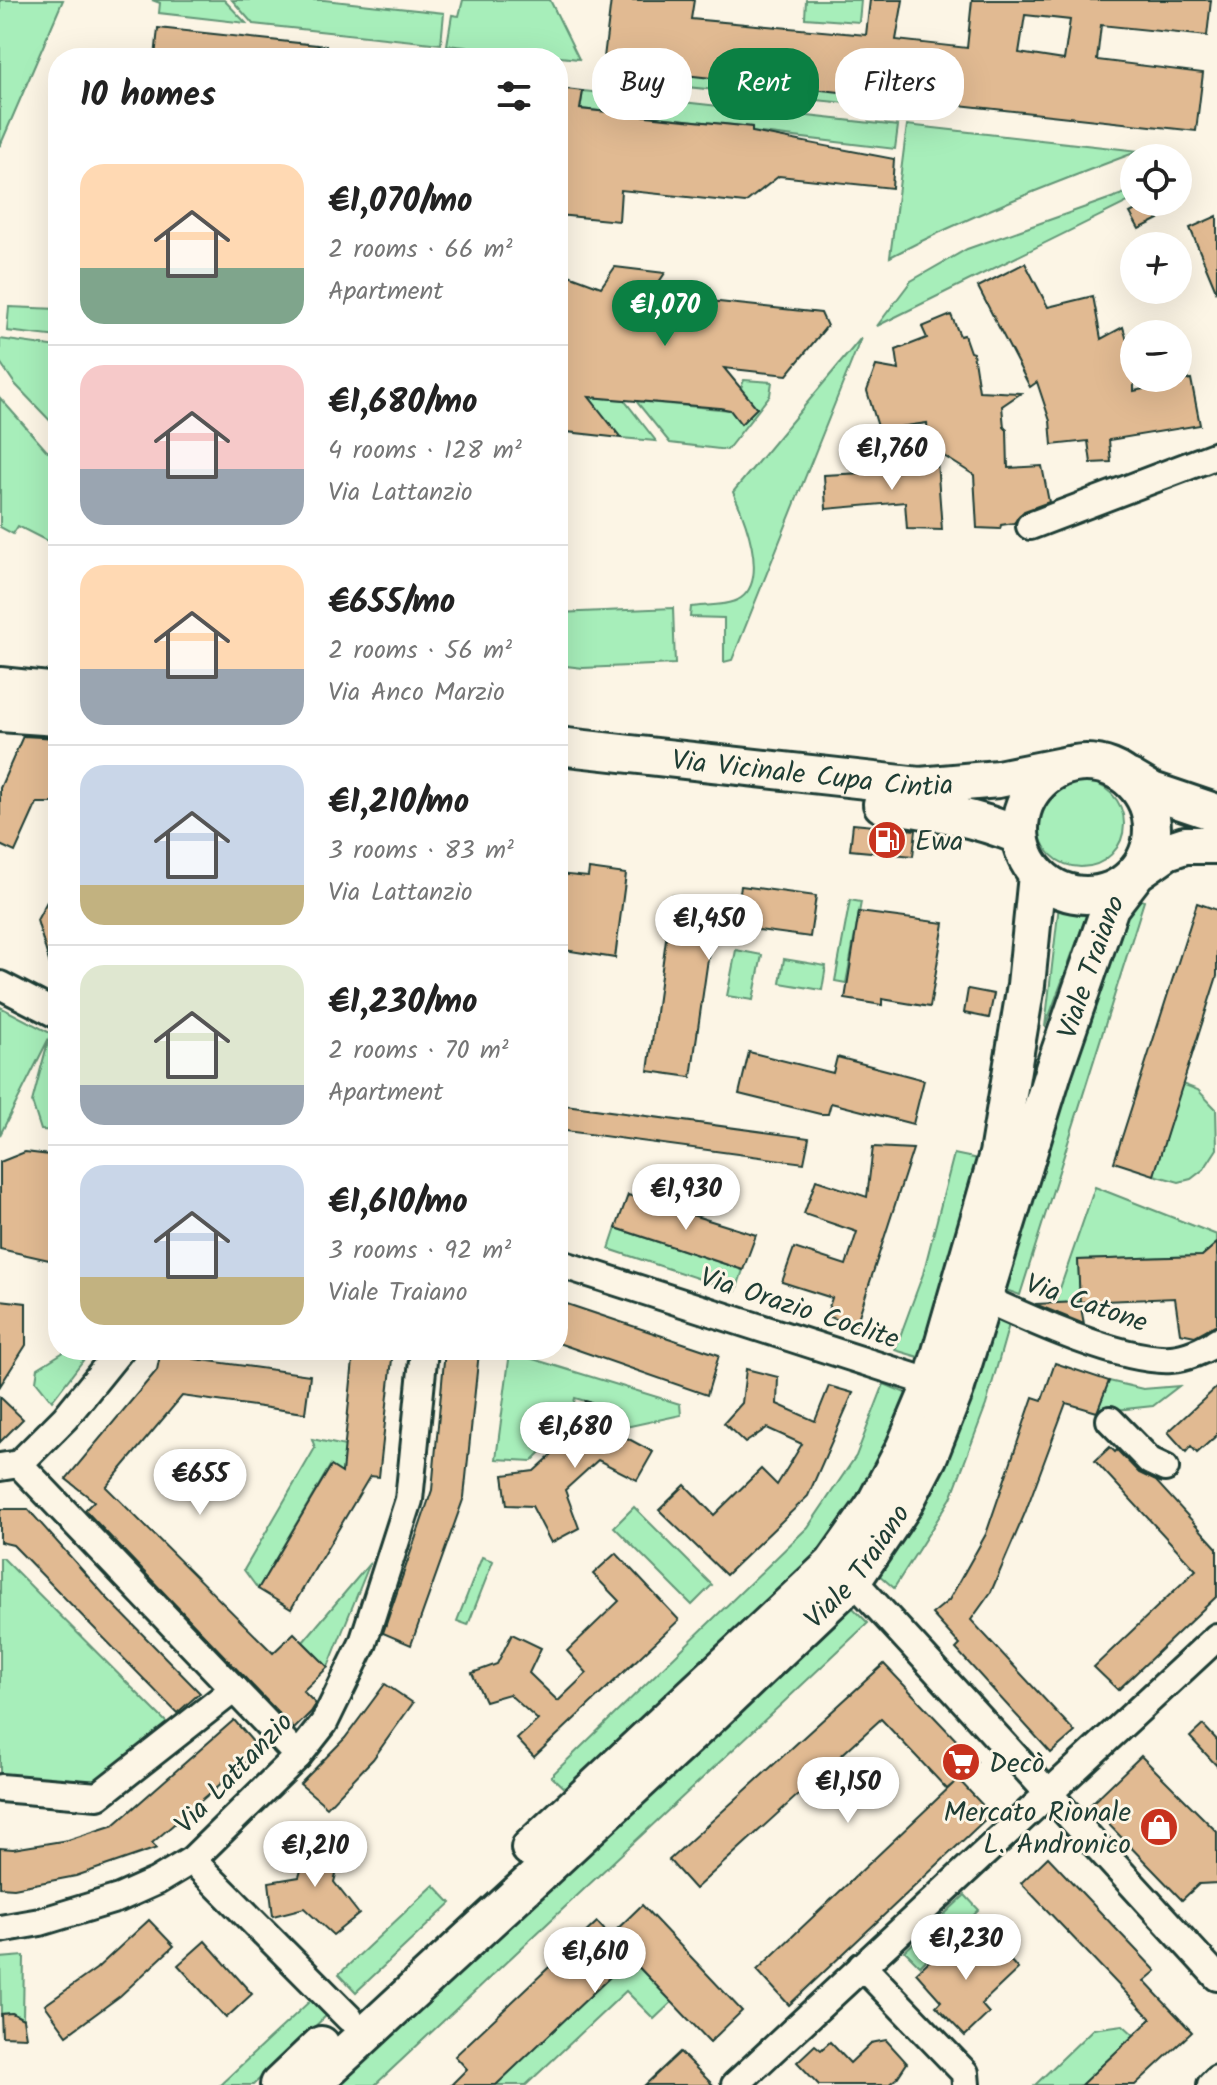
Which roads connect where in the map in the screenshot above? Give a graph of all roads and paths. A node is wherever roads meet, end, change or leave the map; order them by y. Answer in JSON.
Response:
{"nodes":[{"id":1,"x":1217,"y":455,"type":"edge"},
{"id":2,"x":1030,"y":526,"type":"dead end"},
{"id":3,"x":3,"y":692,"type":"edge"},
{"id":4,"x":48,"y":692,"type":"edge"},
{"id":5,"x":48,"y":712,"type":"edge"},
{"id":6,"x":568,"y":747,"type":"edge"},
{"id":7,"x":1068,"y":765,"type":"junction"},
{"id":8,"x":568,"y":771,"type":"edge"},
{"id":9,"x":1130,"y":778,"type":"junction"},
{"id":10,"x":1217,"y":813,"type":"edge"},
{"id":11,"x":1020,"y":836,"type":"junction"},
{"id":12,"x":1217,"y":845,"type":"edge"},
{"id":13,"x":1137,"y":872,"type":"junction"},
{"id":14,"x":1037,"y":875,"type":"junction"},
{"id":15,"x":0,"y":985,"type":"edge"},
{"id":16,"x":48,"y":1010,"type":"edge"},
{"id":17,"x":568,"y":1266,"type":"edge"},
{"id":18,"x":971,"y":1293,"type":"junction"},
{"id":19,"x":1217,"y":1341,"type":"edge"},
{"id":20,"x":112,"y":1360,"type":"edge"},
{"id":21,"x":423,"y":1360,"type":"edge"},
{"id":22,"x":943,"y":1386,"type":"junction"},
{"id":23,"x":1110,"y":1420,"type":"dead end"},
{"id":24,"x":9,"y":1466,"type":"edge"},
{"id":25,"x":1165,"y":1468,"type":"dead end"},
{"id":26,"x":843,"y":1572,"type":"junction"},
{"id":27,"x":1217,"y":1637,"type":"edge"},
{"id":28,"x":234,"y":1689,"type":"junction"},
{"id":29,"x":298,"y":1756,"type":"junction"},
{"id":30,"x":0,"y":1788,"type":"edge"},
{"id":31,"x":1048,"y":1794,"type":"junction"},
{"id":32,"x":192,"y":1860,"type":"junction"},
{"id":33,"x":0,"y":1929,"type":"edge"},
{"id":34,"x":862,"y":1966,"type":"junction"},
{"id":35,"x":1217,"y":1977,"type":"edge"},
{"id":36,"x":357,"y":2026,"type":"junction"},
{"id":37,"x":1217,"y":2079,"type":"edge"},
{"id":38,"x":279,"y":2085,"type":"edge"},
{"id":39,"x":311,"y":2085,"type":"edge"},
{"id":40,"x":735,"y":2085,"type":"edge"},
{"id":41,"x":966,"y":2085,"type":"edge"},
{"id":42,"x":1211,"y":2085,"type":"edge"}],
"edges":[{"from":1,"to":2,"type":"street"},
{"from":3,"to":4,"type":"main road"},
{"from":3,"to":5,"type":"main road"},
{"from":6,"to":7,"type":"main road","name":"Via Vicinale Cupa Cintia"},
{"from":7,"to":9,"type":"main road"},
{"from":7,"to":11,"type":"main road"},
{"from":8,"to":11,"type":"main road","name":"Via Vicinale Cupa Cintia"},
{"from":9,"to":10,"type":"main road"},
{"from":9,"to":13,"type":"main road"},
{"from":11,"to":14,"type":"main road"},
{"from":12,"to":13,"type":"main road"},
{"from":13,"to":14,"type":"main road"},
{"from":13,"to":18,"type":"main road","name":"Viale Traiano"},
{"from":14,"to":18,"type":"main road","name":"Viale Traiano"},
{"from":15,"to":16,"type":"street"},
{"from":17,"to":22,"type":"street","name":"Via Orazio Coclite"},
{"from":18,"to":19,"type":"street","name":"Via Catone"},
{"from":18,"to":22,"type":"main road","name":"Viale Traiano"},
{"from":20,"to":24,"type":"street"},
{"from":21,"to":29,"type":"street","name":"Via Lattanzio"},
{"from":22,"to":26,"type":"main road","name":"Viale Traiano"},
{"from":23,"to":25,"type":"street"},
{"from":24,"to":28,"type":"street"},
{"from":26,"to":31,"type":"street"},
{"from":26,"to":36,"type":"main road","name":"Viale Traiano"},
{"from":27,"to":31,"type":"street"},
{"from":28,"to":29,"type":"street"},
{"from":28,"to":30,"type":"street"},
{"from":29,"to":32,"type":"street","name":"Via Lattanzio"},
{"from":31,"to":34,"type":"street"},
{"from":31,"to":35,"type":"street"},
{"from":32,"to":33,"type":"street","name":"Via Lattanzio"},
{"from":32,"to":36,"type":"street"},
{"from":34,"to":40,"type":"street"},
{"from":34,"to":41,"type":"street"},
{"from":36,"to":38,"type":"main road","name":"Viale Traiano"},
{"from":36,"to":39,"type":"main road","name":"Viale Traiano"},
{"from":37,"to":42,"type":"street"}]}
